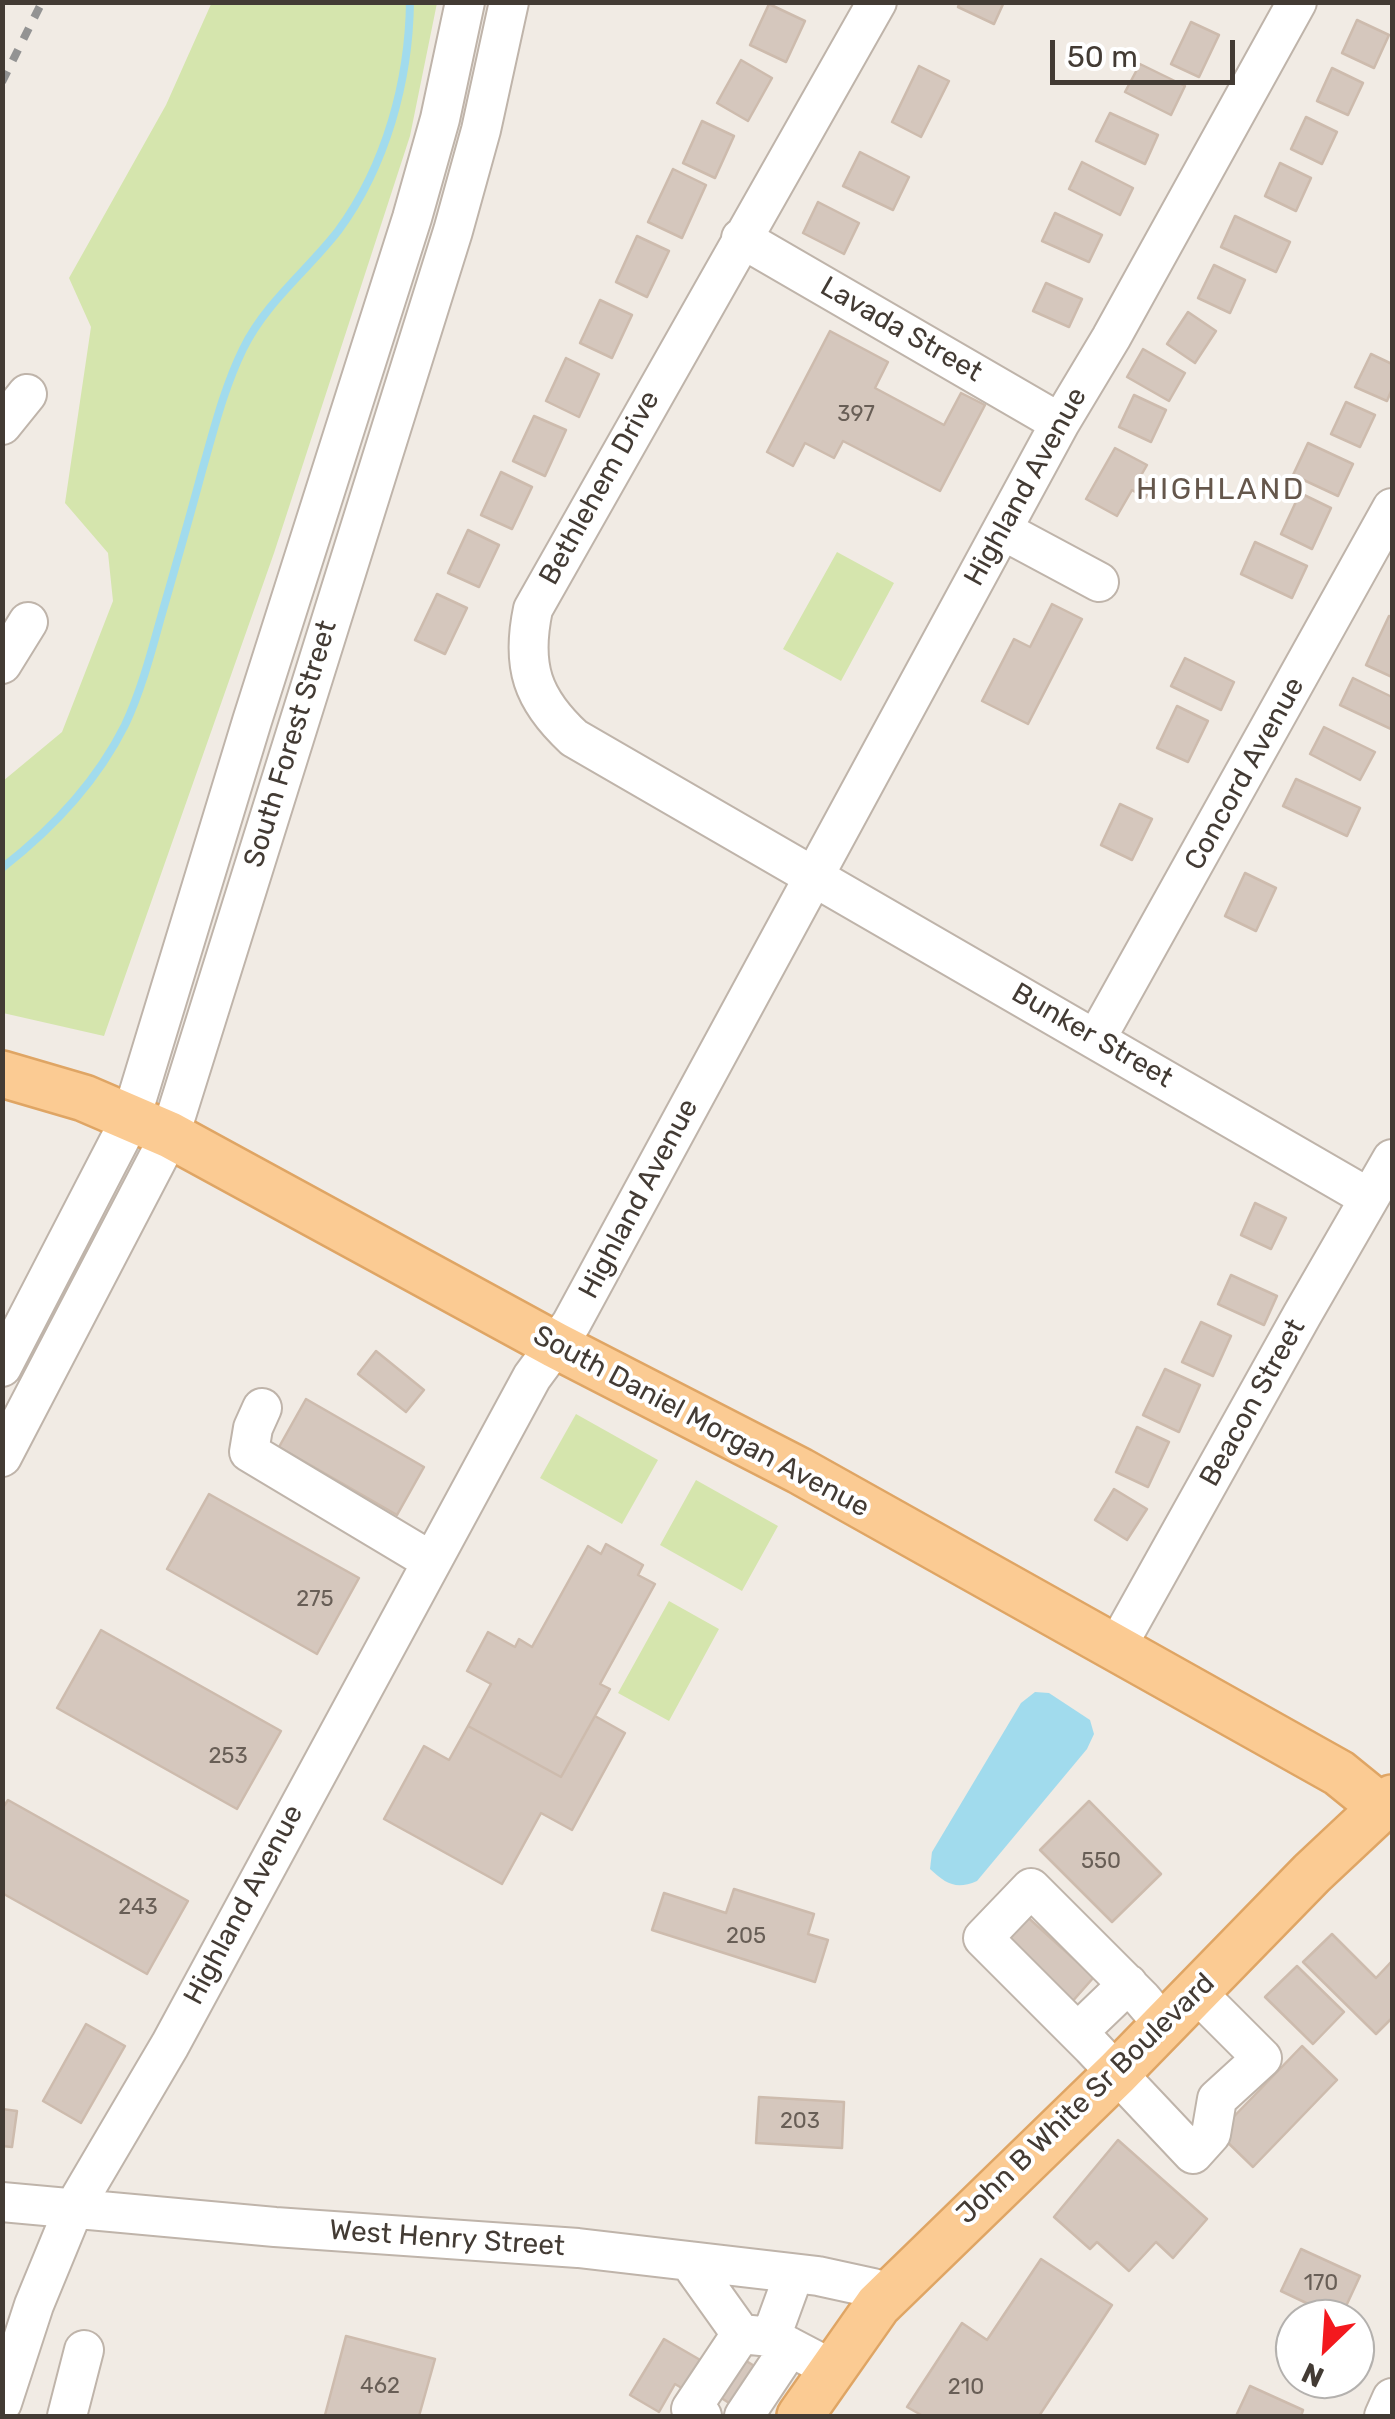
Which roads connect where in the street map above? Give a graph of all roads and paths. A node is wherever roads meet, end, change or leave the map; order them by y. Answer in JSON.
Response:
{"nodes":[{"id":1,"x":465,"y":2,"type":"edge"},
{"id":2,"x":509,"y":2,"type":"edge"},
{"id":3,"x":877,"y":2,"type":"edge"},
{"id":4,"x":1298,"y":2,"type":"edge"},
{"id":5,"x":740,"y":238,"type":"junction"},
{"id":6,"x":27,"y":394,"type":"dead end"},
{"id":7,"x":1060,"y":423,"type":"junction"},
{"id":8,"x":2,"y":426,"type":"edge"},
{"id":9,"x":1392,"y":508,"type":"edge"},
{"id":10,"x":1002,"y":530,"type":"junction"},
{"id":11,"x":1099,"y":582,"type":"dead end"},
{"id":12,"x":28,"y":622,"type":"dead end"},
{"id":13,"x":2,"y":664,"type":"edge"},
{"id":14,"x":815,"y":875,"type":"junction"},
{"id":15,"x":1096,"y":1039,"type":"junction"},
{"id":16,"x":2,"y":1074,"type":"edge"},
{"id":17,"x":150,"y":1127,"type":"junction"},
{"id":18,"x":1392,"y":1159,"type":"edge"},
{"id":19,"x":1370,"y":1198,"type":"junction"},
{"id":20,"x":555,"y":1345,"type":"junction"},
{"id":21,"x":2,"y":1367,"type":"edge"},
{"id":22,"x":262,"y":1408,"type":"dead end"},
{"id":23,"x":2,"y":1457,"type":"edge"},
{"id":24,"x":431,"y":1561,"type":"junction"},
{"id":25,"x":1116,"y":1648,"type":"junction"},
{"id":26,"x":1387,"y":1802,"type":"edge"},
{"id":27,"x":1128,"y":1984,"type":"junction"},
{"id":28,"x":1196,"y":1992,"type":"junction"},
{"id":29,"x":1164,"y":2025,"type":"junction"},
{"id":30,"x":1078,"y":2032,"type":"junction"},
{"id":31,"x":1118,"y":2073,"type":"junction"},
{"id":32,"x":2,"y":2202,"type":"edge"},
{"id":33,"x":74,"y":2208,"type":"junction"},
{"id":34,"x":689,"y":2261,"type":"junction"},
{"id":35,"x":794,"y":2274,"type":"junction"},
{"id":36,"x":889,"y":2294,"type":"junction"},
{"id":37,"x":767,"y":2339,"type":"junction"},
{"id":38,"x":84,"y":2350,"type":"dead end"},
{"id":39,"x":832,"y":2369,"type":"junction"},
{"id":40,"x":1392,"y":2398,"type":"edge"},
{"id":41,"x":2,"y":2404,"type":"edge"},
{"id":42,"x":67,"y":2416,"type":"edge"},
{"id":43,"x":702,"y":2416,"type":"edge"},
{"id":44,"x":744,"y":2416,"type":"edge"},
{"id":45,"x":800,"y":2416,"type":"edge"},
{"id":46,"x":1384,"y":2416,"type":"edge"}],
"edges":[{"from":1,"to":17,"type":"street","name":"South Forest Street"},
{"from":2,"to":17,"type":"street","name":"South Forest Street"},
{"from":3,"to":5,"type":"street","name":"Bethlehem Drive"},
{"from":4,"to":7,"type":"street","name":"Highland Avenue"},
{"from":5,"to":7,"type":"street","name":"Lavada Street"},
{"from":5,"to":14,"type":"street","name":"Bethlehem Drive"},
{"from":6,"to":8,"type":"street"},
{"from":7,"to":10,"type":"street","name":"Highland Avenue"},
{"from":9,"to":15,"type":"street","name":"Concord Avenue"},
{"from":10,"to":11,"type":"street"},
{"from":10,"to":14,"type":"street","name":"Highland Avenue"},
{"from":12,"to":13,"type":"street"},
{"from":14,"to":15,"type":"street","name":"Bunker Street"},
{"from":14,"to":20,"type":"street","name":"Highland Avenue"},
{"from":15,"to":19,"type":"street","name":"Bunker Street"},
{"from":16,"to":17,"type":"main road","name":"South Daniel Morgan Avenue"},
{"from":17,"to":20,"type":"main road","name":"South Daniel Morgan Avenue"},
{"from":17,"to":21,"type":"street","name":"South Forest Street"},
{"from":17,"to":23,"type":"street","name":"South Forest Street"},
{"from":18,"to":19,"type":"street","name":"Beacon Street"},
{"from":19,"to":25,"type":"street","name":"Beacon Street"},
{"from":20,"to":24,"type":"street","name":"Highland Avenue"},
{"from":20,"to":25,"type":"main road","name":"South Daniel Morgan Avenue"},
{"from":22,"to":24,"type":"street"},
{"from":24,"to":33,"type":"street","name":"Highland Avenue"},
{"from":25,"to":26,"type":"main road","name":"South Daniel Morgan Avenue"},
{"from":26,"to":28,"type":"main road","name":"John B White Sr Boulevard"},
{"from":27,"to":29,"type":"street"},
{"from":27,"to":30,"type":"street"},
{"from":27,"to":30,"type":"street"},
{"from":28,"to":29,"type":"main road","name":"John B White Sr Boulevard"},
{"from":28,"to":31,"type":"street"},
{"from":29,"to":31,"type":"main road","name":"John B White Sr Boulevard"},
{"from":30,"to":31,"type":"street"},
{"from":31,"to":36,"type":"main road","name":"John B White Sr Boulevard"},
{"from":32,"to":33,"type":"street","name":"West Henry Street"},
{"from":33,"to":34,"type":"street","name":"West Henry Street"},
{"from":33,"to":41,"type":"street","name":"Highland Avenue"},
{"from":34,"to":35,"type":"street","name":"West Henry Street"},
{"from":34,"to":37,"type":"street"},
{"from":35,"to":36,"type":"street","name":"West Henry Street"},
{"from":35,"to":37,"type":"street"},
{"from":36,"to":39,"type":"main road","name":"John B White Sr Boulevard"},
{"from":37,"to":39,"type":"street"},
{"from":37,"to":43,"type":"street"},
{"from":37,"to":44,"type":"street"},
{"from":38,"to":42,"type":"street"},
{"from":39,"to":45,"type":"main road","name":"John B White Sr Boulevard"},
{"from":40,"to":46,"type":"street"}]}
